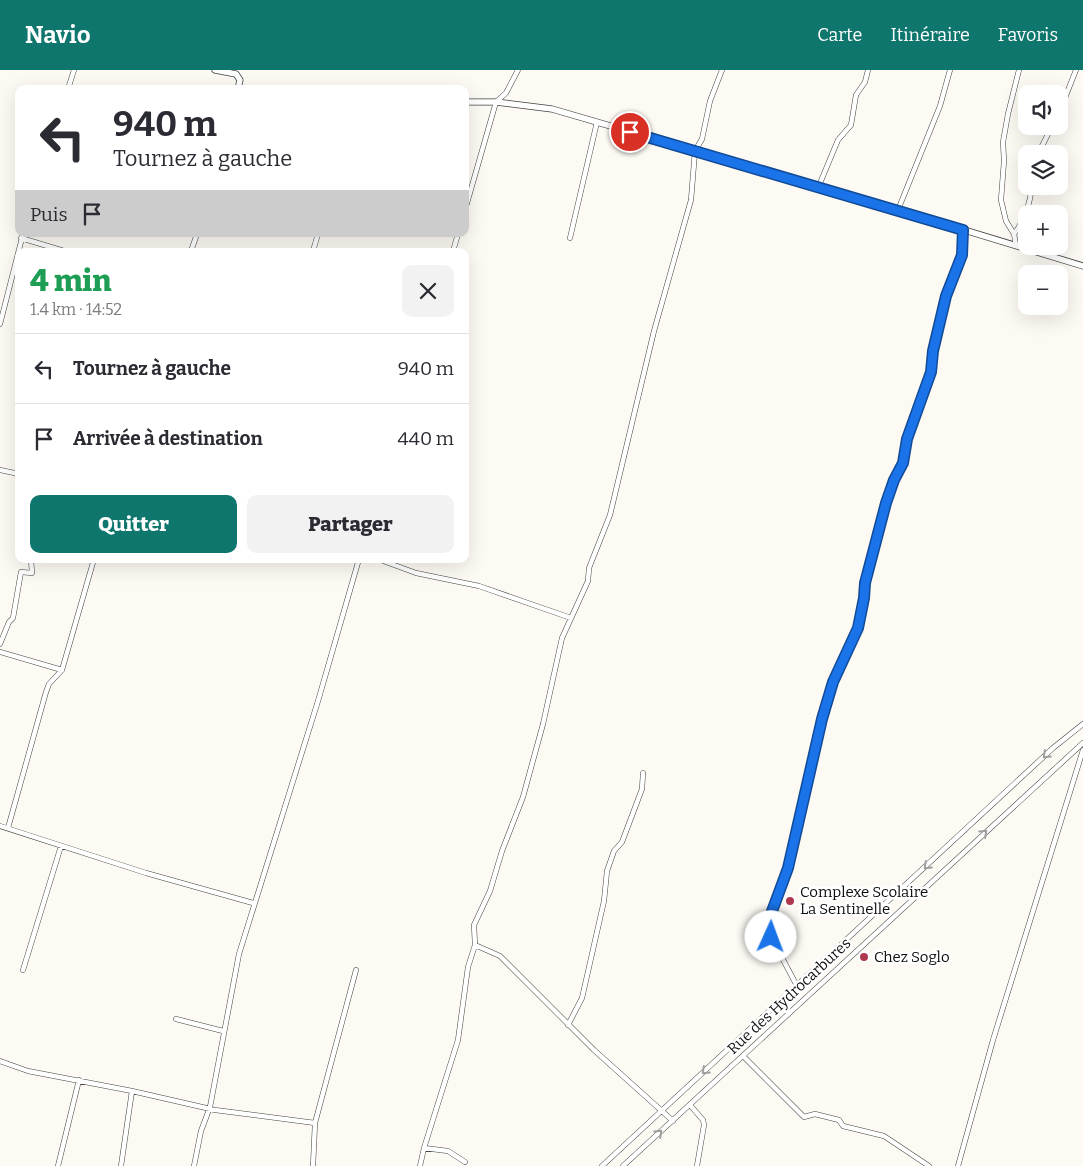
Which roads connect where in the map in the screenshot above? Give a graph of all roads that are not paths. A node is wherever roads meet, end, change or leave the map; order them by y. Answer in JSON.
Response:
{"nodes":[{"id":1,"x":74,"y":70,"type":"edge"},
{"id":2,"x":215,"y":70,"type":"edge"},
{"id":3,"x":518,"y":70,"type":"edge"},
{"id":4,"x":722,"y":70,"type":"edge"},
{"id":5,"x":868,"y":70,"type":"edge"},
{"id":6,"x":950,"y":70,"type":"edge"},
{"id":7,"x":1020,"y":70,"type":"edge"},
{"id":8,"x":1076,"y":70,"type":"edge"},
{"id":9,"x":69,"y":85,"type":"edge"},
{"id":10,"x":239,"y":85,"type":"edge"},
{"id":11,"x":1068,"y":90,"type":"edge"},
{"id":12,"x":469,"y":102,"type":"edge"},
{"id":13,"x":496,"y":102,"type":"junction"},
{"id":14,"x":597,"y":122,"type":"junction"},
{"id":15,"x":695,"y":151,"type":"junction"},
{"id":16,"x":818,"y":188,"type":"junction"},
{"id":17,"x":1031,"y":195,"type":"edge"},
{"id":18,"x":469,"y":196,"type":"edge"},
{"id":19,"x":898,"y":210,"type":"junction"},
{"id":20,"x":963,"y":230,"type":"junction"},
{"id":21,"x":1014,"y":234,"type":"junction"},
{"id":22,"x":25,"y":237,"type":"edge"},
{"id":23,"x":570,"y":238,"type":"dead end"},
{"id":24,"x":1016,"y":245,"type":"junction"},
{"id":25,"x":56,"y":248,"type":"edge"},
{"id":26,"x":15,"y":264,"type":"edge"},
{"id":27,"x":1083,"y":266,"type":"edge"},
{"id":28,"x":0,"y":324,"type":"edge"},
{"id":29,"x":0,"y":470,"type":"edge"},
{"id":30,"x":15,"y":473,"type":"edge"},
{"id":31,"x":32,"y":563,"type":"edge"},
{"id":32,"x":93,"y":563,"type":"edge"},
{"id":33,"x":358,"y":563,"type":"edge"},
{"id":34,"x":389,"y":563,"type":"edge"},
{"id":35,"x":572,"y":618,"type":"junction"},
{"id":36,"x":0,"y":644,"type":"edge"},
{"id":37,"x":0,"y":652,"type":"edge"},
{"id":38,"x":62,"y":670,"type":"junction"},
{"id":39,"x":1083,"y":724,"type":"edge"},
{"id":40,"x":1083,"y":743,"type":"edge"},
{"id":41,"x":1083,"y":750,"type":"edge"},
{"id":42,"x":643,"y":773,"type":"dead end"},
{"id":43,"x":0,"y":826,"type":"edge"},
{"id":44,"x":8,"y":828,"type":"junction"},
{"id":45,"x":61,"y":846,"type":"junction"},
{"id":46,"x":253,"y":903,"type":"junction"},
{"id":47,"x":474,"y":945,"type":"junction"},
{"id":48,"x":22,"y":970,"type":"dead end"},
{"id":49,"x":356,"y":970,"type":"dead end"},
{"id":50,"x":797,"y":986,"type":"junction"},
{"id":51,"x":176,"y":1019,"type":"dead end"},
{"id":52,"x":568,"y":1024,"type":"junction"},
{"id":53,"x":223,"y":1031,"type":"junction"},
{"id":54,"x":743,"y":1056,"type":"junction"},
{"id":55,"x":0,"y":1061,"type":"edge"},
{"id":56,"x":79,"y":1080,"type":"junction"},
{"id":57,"x":132,"y":1091,"type":"junction"},
{"id":58,"x":690,"y":1105,"type":"junction"},
{"id":59,"x":210,"y":1107,"type":"junction"},
{"id":60,"x":663,"y":1110,"type":"junction"},
{"id":61,"x":673,"y":1120,"type":"junction"},
{"id":62,"x":315,"y":1123,"type":"junction"},
{"id":63,"x":424,"y":1148,"type":"junction"},
{"id":64,"x":465,"y":1162,"type":"dead end"},
{"id":65,"x":58,"y":1166,"type":"edge"},
{"id":66,"x":121,"y":1166,"type":"edge"},
{"id":67,"x":194,"y":1166,"type":"edge"},
{"id":68,"x":312,"y":1166,"type":"edge"},
{"id":69,"x":420,"y":1166,"type":"edge"},
{"id":70,"x":602,"y":1166,"type":"edge"},
{"id":71,"x":623,"y":1166,"type":"edge"},
{"id":72,"x":697,"y":1166,"type":"edge"},
{"id":73,"x":929,"y":1166,"type":"edge"},
{"id":74,"x":958,"y":1166,"type":"edge"}],
"edges":[{"from":1,"to":9,"type":"street"},
{"from":2,"to":10,"type":"street"},
{"from":3,"to":13,"type":"street"},
{"from":4,"to":15,"type":"street"},
{"from":5,"to":16,"type":"street"},
{"from":6,"to":19,"type":"street"},
{"from":7,"to":21,"type":"street"},
{"from":8,"to":11,"type":"street"},
{"from":12,"to":13,"type":"street"},
{"from":13,"to":14,"type":"street"},
{"from":13,"to":18,"type":"street"},
{"from":14,"to":15,"type":"street"},
{"from":14,"to":23,"type":"street"},
{"from":15,"to":16,"type":"street"},
{"from":15,"to":35,"type":"street"},
{"from":16,"to":19,"type":"street"},
{"from":17,"to":21,"type":"street"},
{"from":19,"to":20,"type":"street"},
{"from":20,"to":24,"type":"street"},
{"from":20,"to":50,"type":"street"},
{"from":21,"to":24,"type":"street"},
{"from":22,"to":25,"type":"street"},
{"from":24,"to":27,"type":"street"},
{"from":26,"to":28,"type":"street"},
{"from":29,"to":30,"type":"street"},
{"from":31,"to":36,"type":"street"},
{"from":32,"to":38,"type":"street"},
{"from":33,"to":46,"type":"street"},
{"from":34,"to":35,"type":"street"},
{"from":35,"to":47,"type":"street"},
{"from":37,"to":38,"type":"street"},
{"from":38,"to":44,"type":"street"},
{"from":39,"to":50,"type":"street","one_way":true},
{"from":54,"to":40,"type":"street","name":"Rue des Hydrocarbures","one_way":true},
{"from":41,"to":74,"type":"street"},
{"from":42,"to":52,"type":"street"},
{"from":43,"to":44,"type":"street"},
{"from":44,"to":45,"type":"street"},
{"from":45,"to":46,"type":"street"},
{"from":45,"to":48,"type":"street"},
{"from":46,"to":53,"type":"street"},
{"from":47,"to":52,"type":"street"},
{"from":47,"to":63,"type":"street"},
{"from":49,"to":62,"type":"street"},
{"from":50,"to":60,"type":"street","one_way":true},
{"from":51,"to":53,"type":"street"},
{"from":52,"to":60,"type":"street"},
{"from":53,"to":59,"type":"street"},
{"from":54,"to":58,"type":"street","name":"Rue des Hydrocarbures"},
{"from":54,"to":73,"type":"street"},
{"from":55,"to":56,"type":"street"},
{"from":56,"to":57,"type":"street"},
{"from":56,"to":65,"type":"street"},
{"from":57,"to":59,"type":"street"},
{"from":57,"to":66,"type":"street"},
{"from":58,"to":61,"type":"street","name":"Rue des Hydrocarbures"},
{"from":58,"to":72,"type":"street"},
{"from":59,"to":62,"type":"street"},
{"from":59,"to":67,"type":"street"},
{"from":60,"to":61,"type":"street"},
{"from":60,"to":70,"type":"street"},
{"from":71,"to":61,"type":"street","name":"Rue des Hydrocarbures","one_way":true},
{"from":62,"to":68,"type":"street"},
{"from":63,"to":64,"type":"street"},
{"from":63,"to":69,"type":"street"}]}
